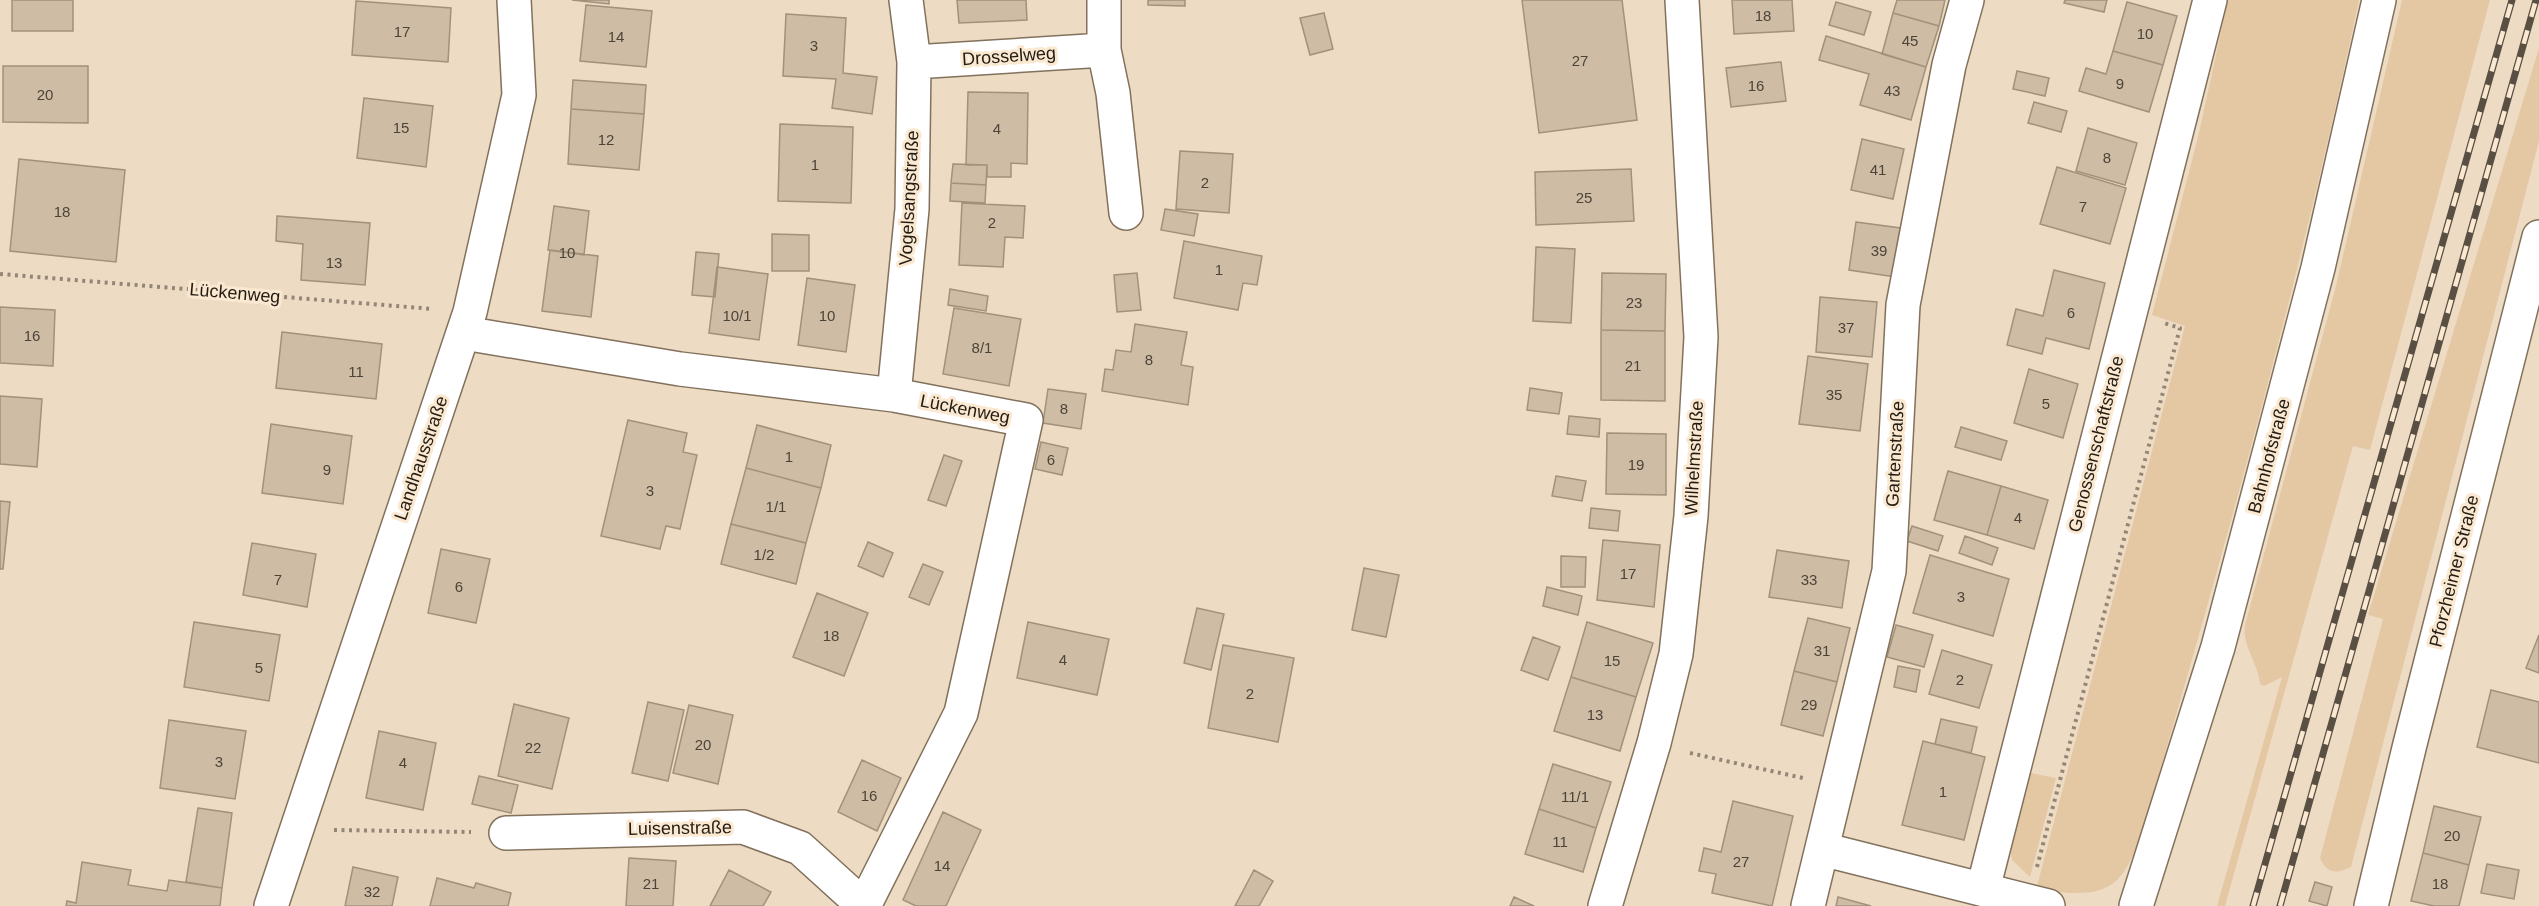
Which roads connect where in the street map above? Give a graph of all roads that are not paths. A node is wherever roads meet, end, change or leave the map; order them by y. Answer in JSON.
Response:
{"nodes":[{"id":1,"x":514,"y":0,"type":"edge"},
{"id":2,"x":906,"y":0,"type":"edge"},
{"id":3,"x":1104,"y":0,"type":"edge"},
{"id":4,"x":1682,"y":0,"type":"edge"},
{"id":5,"x":1967,"y":0,"type":"edge"},
{"id":6,"x":2210,"y":0,"type":"edge"},
{"id":7,"x":2379,"y":0,"type":"edge"},
{"id":8,"x":1104,"y":50,"type":"junction"},
{"id":9,"x":914,"y":62,"type":"junction"},
{"id":10,"x":1126,"y":213,"type":"dead end"},
{"id":11,"x":2537,"y":256,"type":"edge"},
{"id":12,"x":467,"y":323,"type":"junction"},
{"id":13,"x":894,"y":395,"type":"junction"},
{"id":14,"x":506,"y":833,"type":"road end"},
{"id":15,"x":1822,"y":849,"type":"junction"},
{"id":16,"x":1983,"y":889,"type":"junction"},
{"id":17,"x":2028,"y":902,"type":"edge"},
{"id":18,"x":271,"y":906,"type":"edge"},
{"id":19,"x":864,"y":906,"type":"edge"},
{"id":20,"x":1605,"y":906,"type":"edge"},
{"id":21,"x":1808,"y":906,"type":"edge"},
{"id":22,"x":2136,"y":906,"type":"edge"},
{"id":23,"x":2371,"y":906,"type":"edge"}],
"edges":[{"from":1,"to":12,"type":"street","name":"Landhausstraße"},
{"from":2,"to":9,"type":"street","name":"Vogelsangstraße"},
{"from":3,"to":8,"type":"street"},
{"from":4,"to":20,"type":"street","name":"Wilhelmstraße"},
{"from":5,"to":15,"type":"street","name":"Gartenstraße"},
{"from":6,"to":16,"type":"street","name":"Genossenschaftstraße"},
{"from":7,"to":22,"type":"street","name":"Bahnhofstraße"},
{"from":8,"to":9,"type":"street","name":"Drosselweg"},
{"from":8,"to":10,"type":"street"},
{"from":9,"to":13,"type":"street","name":"Vogelsangstraße"},
{"from":11,"to":23,"type":"street","name":"Pforzheimer Straße"},
{"from":12,"to":13,"type":"street","name":"Lückenweg"},
{"from":12,"to":18,"type":"street","name":"Landhausstraße"},
{"from":13,"to":19,"type":"street","name":"Lückenweg"},
{"from":14,"to":19,"type":"street","name":"Luisenstraße"},
{"from":15,"to":16,"type":"street"},
{"from":15,"to":21,"type":"street","name":"Gartenstraße"},
{"from":16,"to":17,"type":"street"}]}
